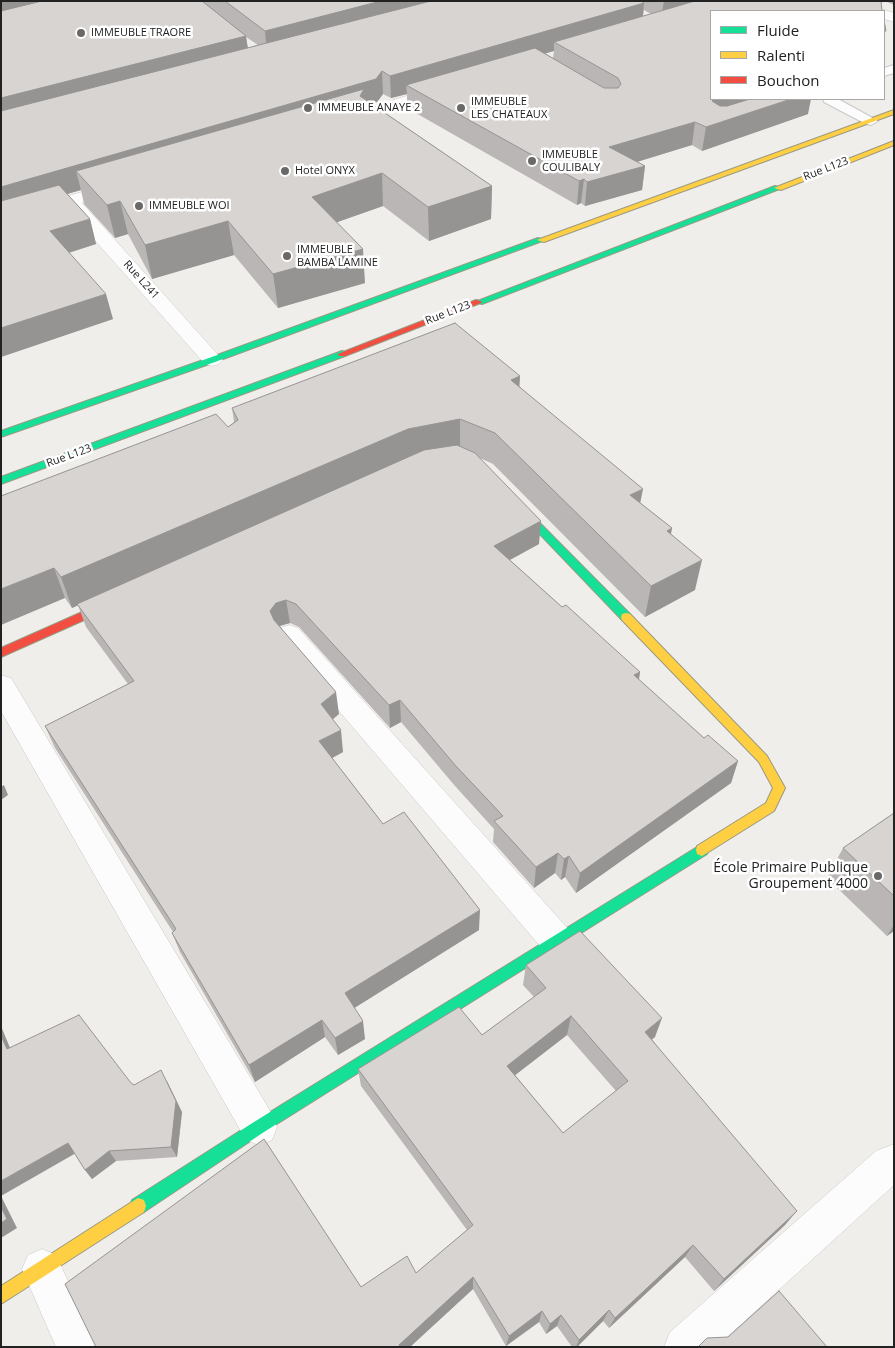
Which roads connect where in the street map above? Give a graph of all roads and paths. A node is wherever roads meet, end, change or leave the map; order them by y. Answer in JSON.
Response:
{"nodes":[{"id":1,"x":460,"y":85,"type":"edge"},
{"id":2,"x":831,"y":100,"type":"edge"},
{"id":3,"x":894,"y":112,"type":"edge"},
{"id":4,"x":871,"y":121,"type":"junction"},
{"id":5,"x":327,"y":125,"type":"edge"},
{"id":6,"x":894,"y":143,"type":"edge"},
{"id":7,"x":136,"y":181,"type":"edge"},
{"id":8,"x":70,"y":201,"type":"junction"},
{"id":9,"x":1,"y":220,"type":"edge"},
{"id":10,"x":212,"y":360,"type":"junction"},
{"id":11,"x":1,"y":434,"type":"edge"},
{"id":12,"x":1,"y":481,"type":"edge"},
{"id":13,"x":504,"y":492,"type":"edge"},
{"id":14,"x":128,"y":596,"type":"edge"},
{"id":15,"x":288,"y":635,"type":"edge"},
{"id":16,"x":1,"y":653,"type":"edge"},
{"id":17,"x":1,"y":686,"type":"edge"},
{"id":18,"x":558,"y":942,"type":"junction"},
{"id":19,"x":259,"y":1127,"type":"junction"},
{"id":20,"x":894,"y":1163,"type":"edge"},
{"id":21,"x":42,"y":1269,"type":"junction"},
{"id":22,"x":1,"y":1296,"type":"edge"},
{"id":23,"x":77,"y":1347,"type":"edge"},
{"id":24,"x":685,"y":1347,"type":"edge"}],
"edges":[{"from":1,"to":5,"type":"street"},
{"from":2,"to":4,"type":"lane"},
{"from":3,"to":4,"type":"main road"},
{"from":4,"to":10,"type":"main road"},
{"from":6,"to":12,"type":"main road","name":"Rue L123"},
{"from":7,"to":8,"type":"street"},
{"from":8,"to":9,"type":"street"},
{"from":8,"to":10,"type":"street","name":"Rue L241"},
{"from":10,"to":11,"type":"main road"},
{"from":13,"to":18,"type":"main road"},
{"from":14,"to":16,"type":"main road"},
{"from":15,"to":18,"type":"street"},
{"from":17,"to":19,"type":"street"},
{"from":18,"to":19,"type":"main road"},
{"from":19,"to":21,"type":"main road"},
{"from":20,"to":24,"type":"street"},
{"from":21,"to":22,"type":"main road"},
{"from":21,"to":23,"type":"street"}]}
